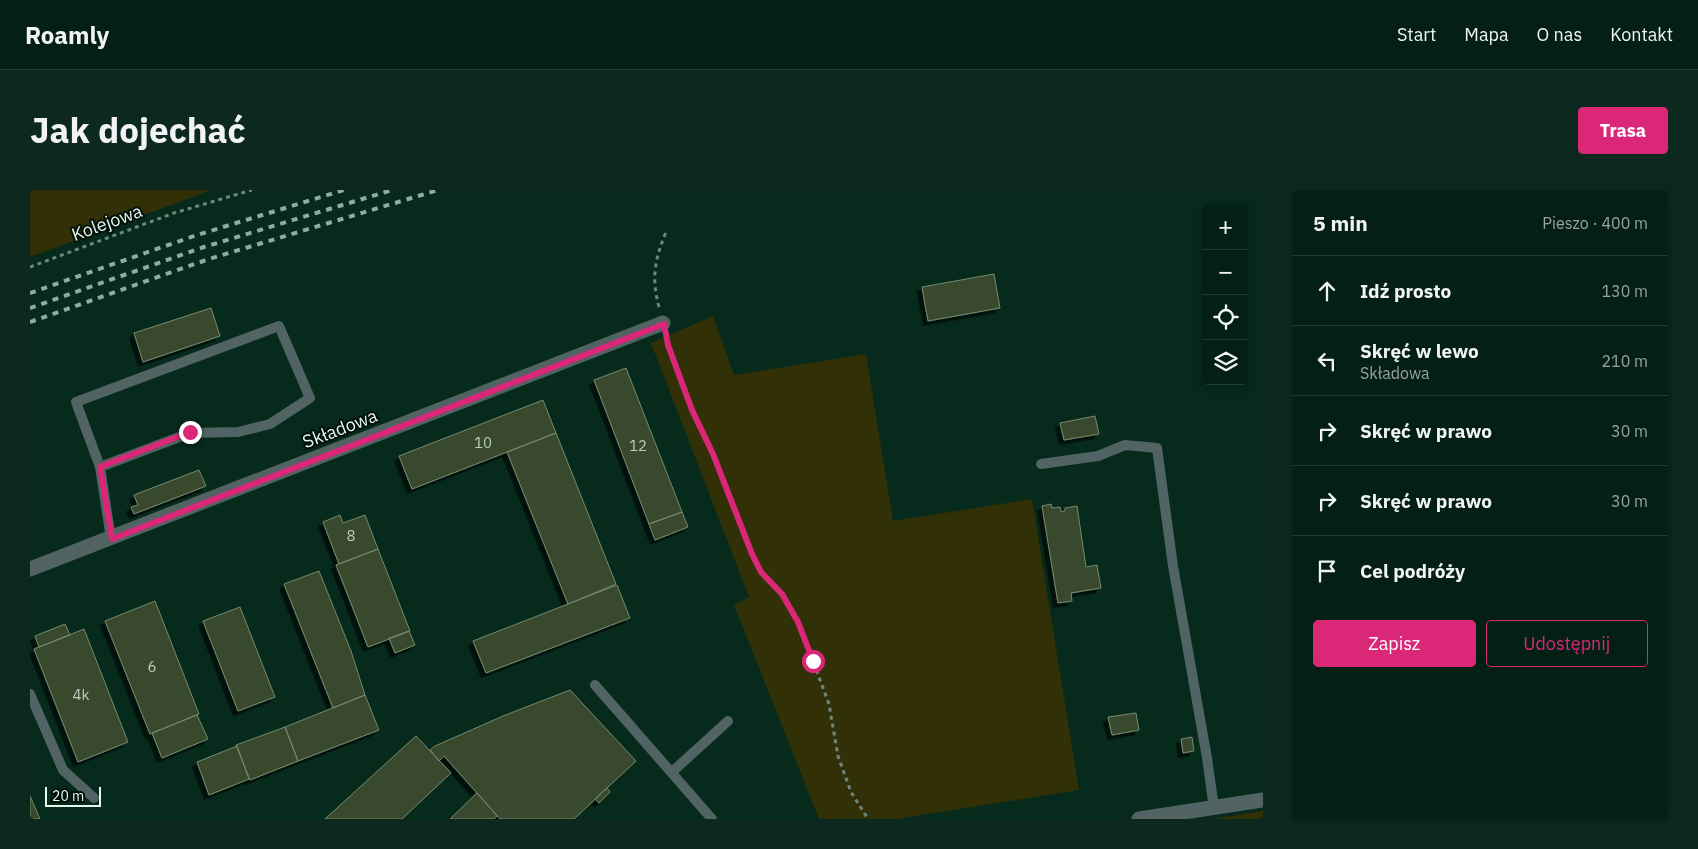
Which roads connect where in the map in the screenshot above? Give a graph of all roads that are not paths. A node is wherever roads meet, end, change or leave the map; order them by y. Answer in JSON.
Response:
{"nodes":[{"id":1,"x":664,"y":324,"type":"road end"},
{"id":2,"x":1041,"y":464,"type":"dead end"},
{"id":3,"x":100,"y":467,"type":"junction"},
{"id":4,"x":112,"y":539,"type":"junction"},
{"id":5,"x":30,"y":569,"type":"edge"},
{"id":6,"x":596,"y":685,"type":"dead end"},
{"id":7,"x":30,"y":694,"type":"edge"},
{"id":8,"x":728,"y":721,"type":"dead end"},
{"id":9,"x":672,"y":772,"type":"junction"},
{"id":10,"x":94,"y":798,"type":"dead end"},
{"id":11,"x":1263,"y":800,"type":"edge"},
{"id":12,"x":1214,"y":808,"type":"junction"},
{"id":13,"x":712,"y":819,"type":"edge"},
{"id":14,"x":1139,"y":819,"type":"edge"}],
"edges":[{"from":1,"to":4,"type":"street","name":"Składowa"},
{"from":2,"to":12,"type":"lane"},
{"from":3,"to":3,"type":"lane"},
{"from":3,"to":4,"type":"lane"},
{"from":4,"to":5,"type":"street","name":"Składowa"},
{"from":6,"to":9,"type":"lane"},
{"from":7,"to":10,"type":"lane"},
{"from":8,"to":9,"type":"lane"},
{"from":9,"to":13,"type":"lane"},
{"from":11,"to":12,"type":"street"},
{"from":12,"to":14,"type":"street"}]}
